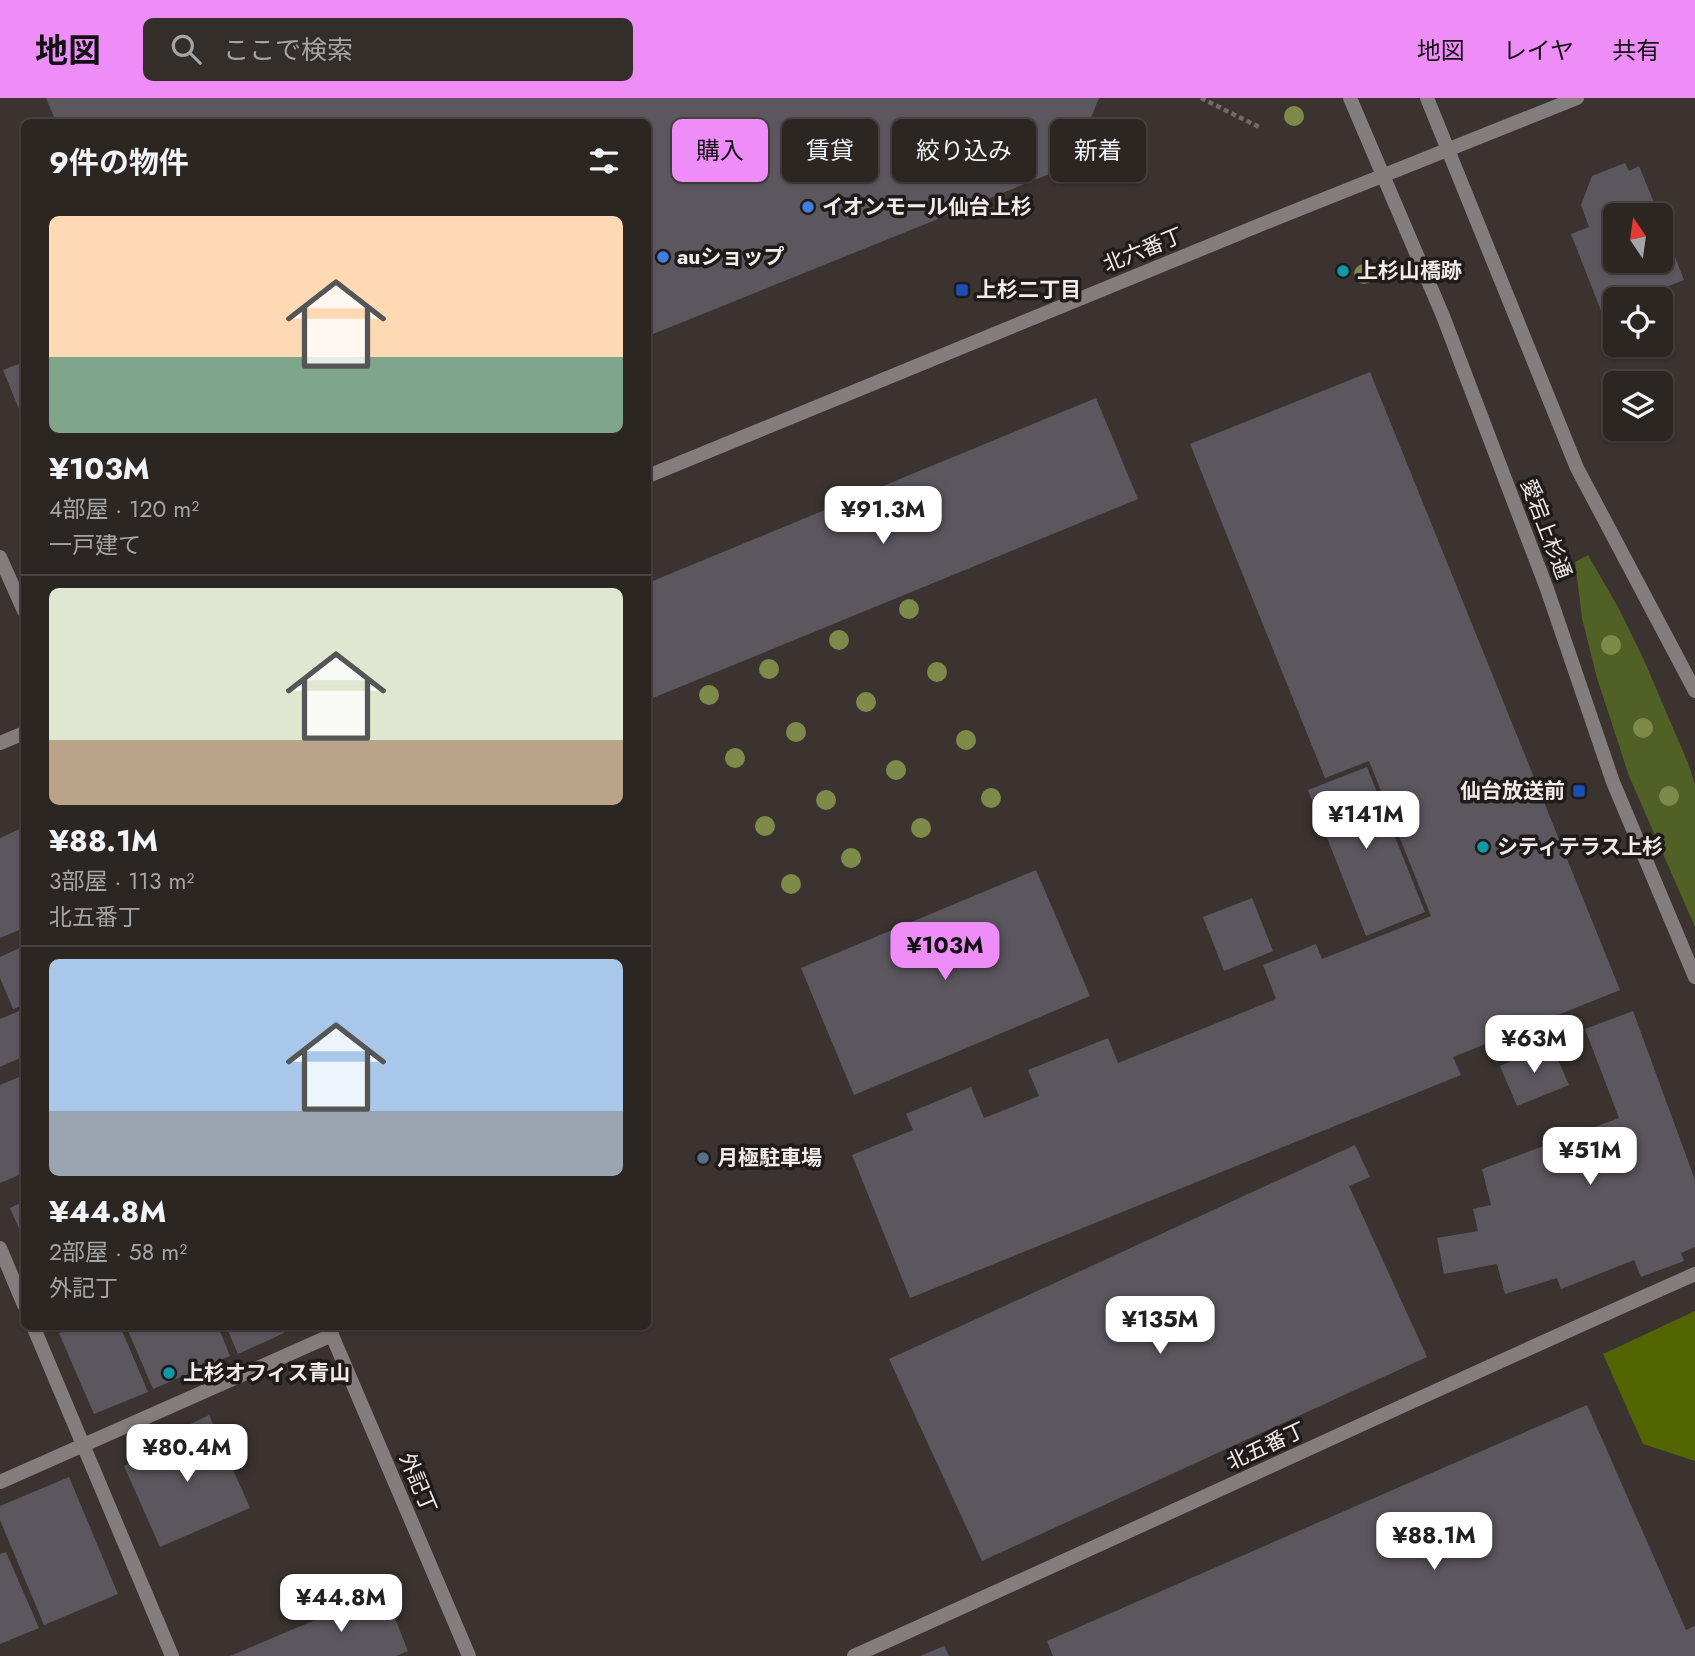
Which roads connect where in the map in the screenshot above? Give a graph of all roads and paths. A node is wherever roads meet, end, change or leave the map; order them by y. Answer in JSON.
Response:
{"nodes":[{"id":1,"x":1201,"y":98,"type":"edge"},
{"id":2,"x":1350,"y":98,"type":"edge"},
{"id":3,"x":1427,"y":98,"type":"edge"},
{"id":4,"x":1577,"y":98,"type":"edge"},
{"id":5,"x":1261,"y":128,"type":"dead end"},
{"id":6,"x":1448,"y":150,"type":"junction"},
{"id":7,"x":1383,"y":176,"type":"junction"},
{"id":8,"x":651,"y":475,"type":"edge"},
{"id":9,"x":0,"y":557,"type":"edge"},
{"id":10,"x":21,"y":604,"type":"edge"},
{"id":11,"x":1695,"y":691,"type":"edge"},
{"id":12,"x":21,"y":734,"type":"edge"},
{"id":13,"x":0,"y":743,"type":"edge"},
{"id":14,"x":1695,"y":977,"type":"edge"},
{"id":15,"x":0,"y":1248,"type":"edge"},
{"id":16,"x":1695,"y":1275,"type":"edge"},
{"id":17,"x":21,"y":1299,"type":"edge"},
{"id":18,"x":35,"y":1330,"type":"edge"},
{"id":19,"x":330,"y":1331,"type":"edge"},
{"id":20,"x":84,"y":1444,"type":"junction"},
{"id":21,"x":0,"y":1482,"type":"edge"},
{"id":22,"x":172,"y":1656,"type":"edge"},
{"id":23,"x":469,"y":1656,"type":"edge"},
{"id":24,"x":855,"y":1656,"type":"edge"}],
"edges":[{"from":1,"to":5,"type":"path"},
{"from":2,"to":7,"type":"street","name":"愛宕上杉通"},
{"from":3,"to":6,"type":"street"},
{"from":4,"to":6,"type":"street","name":"北六番丁"},
{"from":6,"to":7,"type":"street","name":"北六番丁"},
{"from":6,"to":11,"type":"street"},
{"from":7,"to":8,"type":"street","name":"北六番丁"},
{"from":7,"to":14,"type":"street","name":"愛宕上杉通"},
{"from":9,"to":10,"type":"street"},
{"from":12,"to":13,"type":"street"},
{"from":15,"to":17,"type":"street"},
{"from":16,"to":24,"type":"street","name":"北五番丁"},
{"from":18,"to":20,"type":"street"},
{"from":19,"to":20,"type":"street"},
{"from":19,"to":23,"type":"street","name":"外記丁"},
{"from":20,"to":21,"type":"street"},
{"from":20,"to":22,"type":"street"}]}
